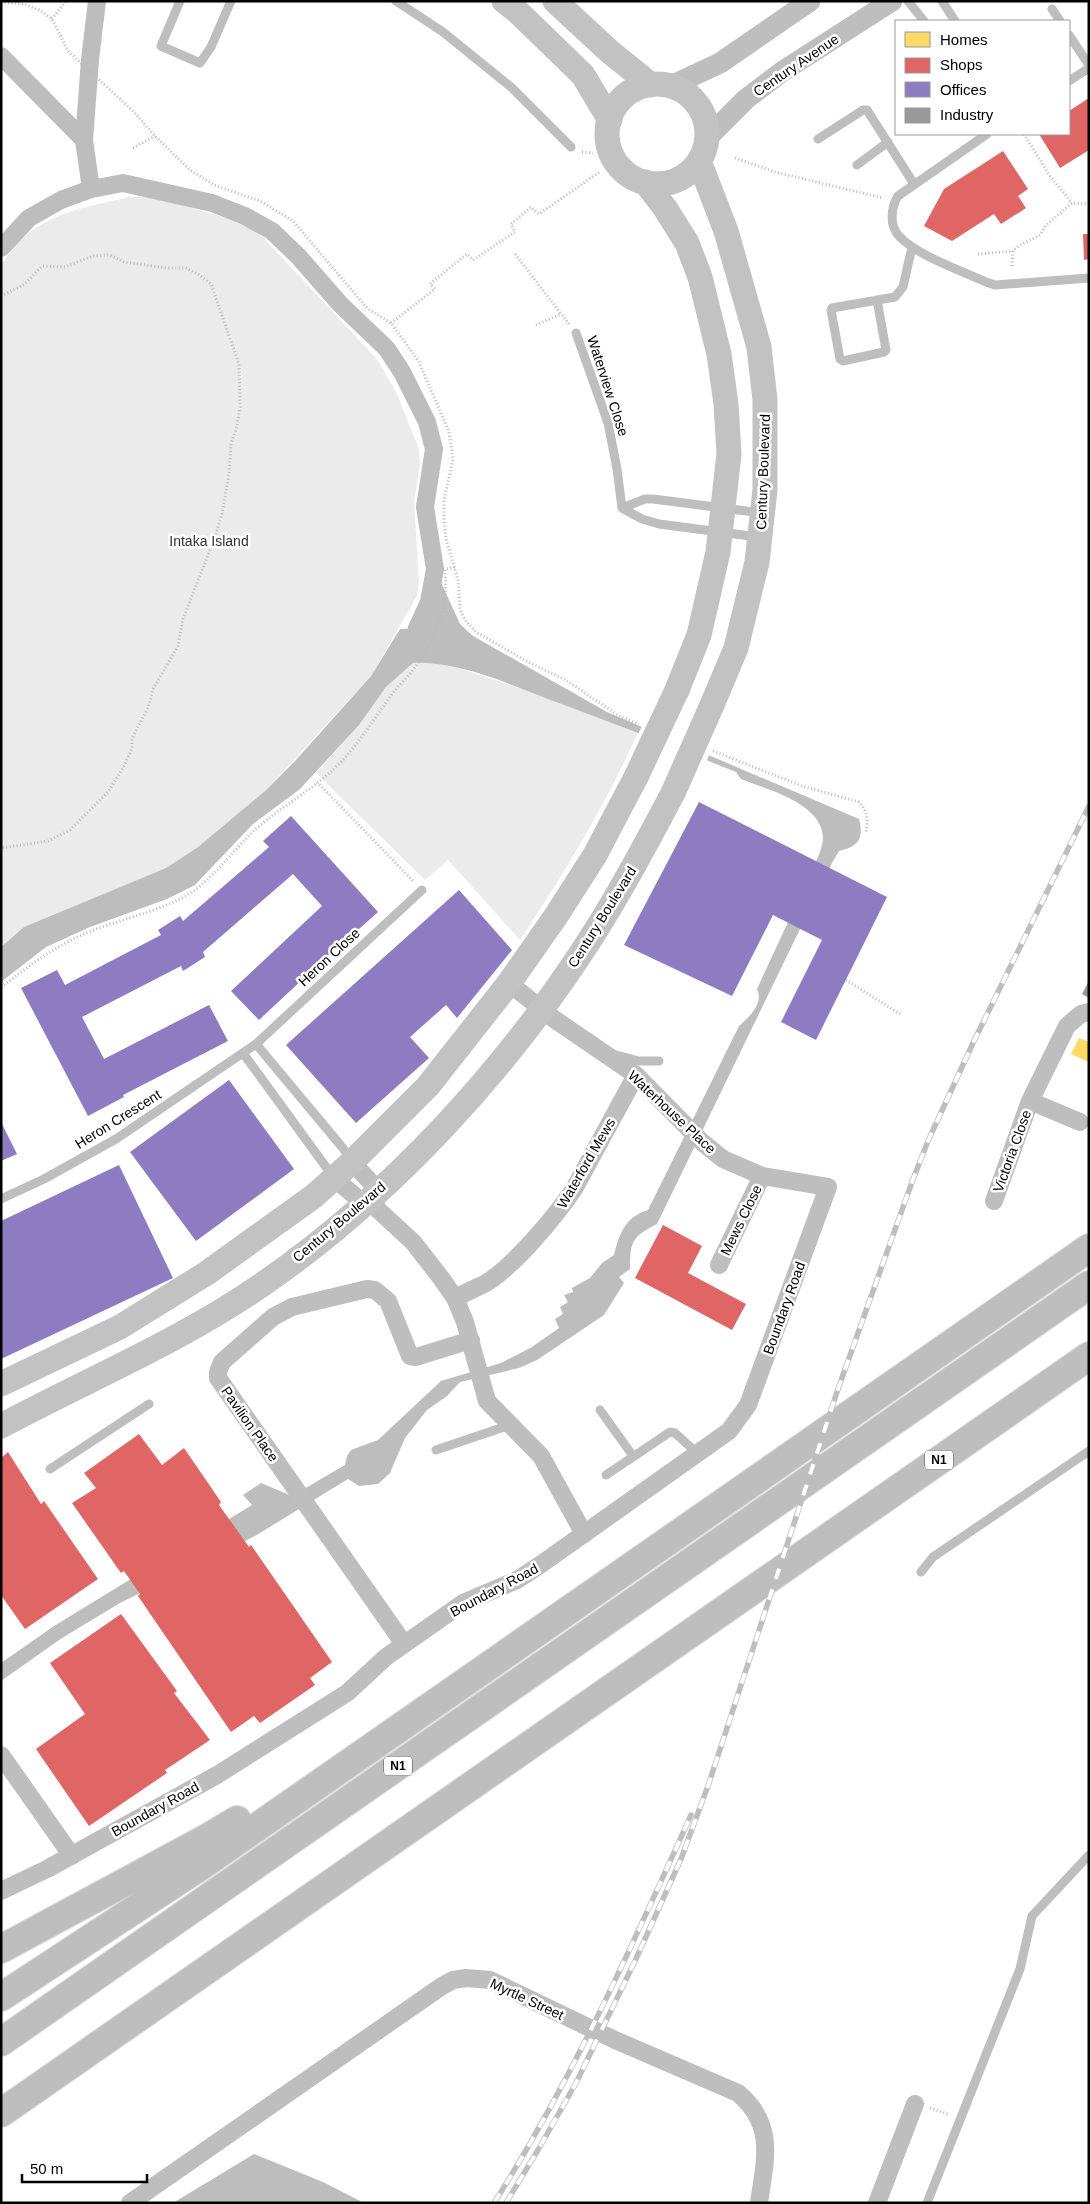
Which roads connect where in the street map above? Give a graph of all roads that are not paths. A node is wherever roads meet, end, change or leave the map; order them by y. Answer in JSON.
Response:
{"nodes":[{"id":1,"x":180,"y":1,"type":"edge"},
{"id":2,"x":231,"y":1,"type":"edge"},
{"id":3,"x":396,"y":1,"type":"edge"},
{"id":4,"x":504,"y":1,"type":"edge"},
{"id":5,"x":554,"y":1,"type":"edge"},
{"id":6,"x":810,"y":1,"type":"edge"},
{"id":7,"x":892,"y":1,"type":"edge"},
{"id":8,"x":908,"y":1,"type":"edge"},
{"id":9,"x":942,"y":1,"type":"edge"},
{"id":10,"x":1052,"y":10,"type":"dead end"},
{"id":11,"x":923,"y":20,"type":"edge"},
{"id":12,"x":954,"y":20,"type":"edge"},
{"id":13,"x":1059,"y":20,"type":"edge"},
{"id":14,"x":1070,"y":37,"type":"edge"},
{"id":15,"x":1089,"y":67,"type":"edge"},
{"id":16,"x":1070,"y":80,"type":"edge"},
{"id":17,"x":661,"y":85,"type":"junction"},
{"id":18,"x":610,"y":120,"type":"junction"},
{"id":19,"x":986,"y":135,"type":"edge"},
{"id":20,"x":707,"y":138,"type":"junction"},
{"id":21,"x":818,"y":139,"type":"dead end"},
{"id":22,"x":888,"y":142,"type":"junction"},
{"id":23,"x":570,"y":147,"type":"dead end"},
{"id":24,"x":699,"y":161,"type":"junction"},
{"id":25,"x":857,"y":165,"type":"dead end"},
{"id":26,"x":645,"y":182,"type":"junction"},
{"id":27,"x":914,"y":184,"type":"junction"},
{"id":28,"x":912,"y":247,"type":"junction"},
{"id":29,"x":1089,"y":278,"type":"edge"},
{"id":30,"x":877,"y":300,"type":"junction"},
{"id":31,"x":576,"y":333,"type":"road end"},
{"id":32,"x":622,"y":508,"type":"junction"},
{"id":33,"x":763,"y":513,"type":"junction"},
{"id":34,"x":722,"y":520,"type":"junction"},
{"id":35,"x":760,"y":538,"type":"junction"},
{"id":36,"x":422,"y":890,"type":"road end"},
{"id":37,"x":510,"y":983,"type":"junction"},
{"id":38,"x":542,"y":1010,"type":"junction"},
{"id":39,"x":1085,"y":1013,"type":"edge"},
{"id":40,"x":256,"y":1044,"type":"junction"},
{"id":41,"x":597,"y":1049,"type":"junction"},
{"id":42,"x":243,"y":1053,"type":"junction"},
{"id":43,"x":659,"y":1060,"type":"dead end"},
{"id":44,"x":636,"y":1075,"type":"junction"},
{"id":45,"x":1030,"y":1101,"type":"junction"},
{"id":46,"x":1080,"y":1122,"type":"dead end"},
{"id":47,"x":343,"y":1170,"type":"junction"},
{"id":48,"x":762,"y":1176,"type":"junction"},
{"id":49,"x":828,"y":1187,"type":"joint"},
{"id":50,"x":1,"y":1199,"type":"edge"},
{"id":51,"x":372,"y":1200,"type":"junction"},
{"id":52,"x":994,"y":1201,"type":"dead end"},
{"id":53,"x":1089,"y":1248,"type":"edge"},
{"id":54,"x":719,"y":1265,"type":"dead end"},
{"id":55,"x":1089,"y":1285,"type":"edge"},
{"id":56,"x":455,"y":1298,"type":"junction"},
{"id":57,"x":471,"y":1340,"type":"junction"},
{"id":58,"x":1089,"y":1356,"type":"edge"},
{"id":59,"x":1,"y":1384,"type":"edge"},
{"id":60,"x":149,"y":1404,"type":"dead end"},
{"id":61,"x":600,"y":1410,"type":"dead end"},
{"id":62,"x":510,"y":1425,"type":"junction"},
{"id":63,"x":1,"y":1426,"type":"edge"},
{"id":64,"x":436,"y":1450,"type":"dead end"},
{"id":65,"x":1089,"y":1451,"type":"edge"},
{"id":66,"x":698,"y":1453,"type":"junction"},
{"id":67,"x":633,"y":1456,"type":"junction"},
{"id":68,"x":782,"y":1461,"type":"junction"},
{"id":69,"x":50,"y":1469,"type":"dead end"},
{"id":70,"x":606,"y":1475,"type":"dead end"},
{"id":71,"x":584,"y":1534,"type":"junction"},
{"id":72,"x":921,"y":1572,"type":"dead end"},
{"id":73,"x":404,"y":1644,"type":"junction"},
{"id":74,"x":1,"y":1755,"type":"edge"},
{"id":75,"x":1089,"y":1855,"type":"edge"},
{"id":76,"x":72,"y":1856,"type":"junction"},
{"id":77,"x":1,"y":1891,"type":"edge"},
{"id":78,"x":1,"y":1949,"type":"edge"},
{"id":79,"x":1,"y":1996,"type":"edge"},
{"id":80,"x":1,"y":2042,"type":"edge"},
{"id":81,"x":915,"y":2104,"type":"road end"},
{"id":82,"x":1,"y":2114,"type":"edge"},
{"id":83,"x":130,"y":2203,"type":"edge"},
{"id":84,"x":759,"y":2203,"type":"edge"},
{"id":85,"x":877,"y":2203,"type":"edge"},
{"id":86,"x":926,"y":2203,"type":"edge"}],
"edges":[{"from":1,"to":2,"type":"lane"},
{"from":3,"to":23,"type":"lane"},
{"from":4,"to":18,"type":"main road"},
{"from":5,"to":17,"type":"main road"},
{"from":6,"to":17,"type":"street"},
{"from":7,"to":20,"type":"street","name":"Century Avenue"},
{"from":8,"to":11,"type":"lane"},
{"from":9,"to":12,"type":"lane"},
{"from":10,"to":13,"type":"lane"},
{"from":14,"to":15,"type":"lane"},
{"from":15,"to":16,"type":"lane"},
{"from":17,"to":18,"type":"main road"},
{"from":17,"to":20,"type":"main road"},
{"from":18,"to":26,"type":"main road"},
{"from":19,"to":27,"type":"lane"},
{"from":20,"to":24,"type":"main road"},
{"from":21,"to":22,"type":"lane"},
{"from":22,"to":25,"type":"lane"},
{"from":22,"to":27,"type":"lane"},
{"from":24,"to":26,"type":"main road"},
{"from":24,"to":33,"type":"main road","name":"Century Boulevard"},
{"from":26,"to":34,"type":"main road"},
{"from":27,"to":28,"type":"lane"},
{"from":28,"to":29,"type":"lane"},
{"from":28,"to":30,"type":"lane"},
{"from":30,"to":30,"type":"lane"},
{"from":31,"to":32,"type":"lane","name":"Waterview Close"},
{"from":32,"to":34,"type":"lane"},
{"from":32,"to":34,"type":"lane"},
{"from":33,"to":34,"type":"lane"},
{"from":33,"to":35,"type":"main road","name":"Century Boulevard"},
{"from":34,"to":35,"type":"lane"},
{"from":34,"to":37,"type":"main road","bridge":true},
{"from":35,"to":38,"type":"main road","name":"Century Boulevard","bridge":true},
{"from":36,"to":40,"type":"lane","name":"Heron Close"},
{"from":37,"to":38,"type":"street","name":"Waterhouse Place"},
{"from":37,"to":47,"type":"main road"},
{"from":38,"to":41,"type":"street","name":"Waterhouse Place"},
{"from":38,"to":51,"type":"main road","name":"Century Boulevard"},
{"from":39,"to":45,"type":"street","name":"Victoria Close"},
{"from":40,"to":42,"type":"lane","name":"Heron Crescent"},
{"from":40,"to":47,"type":"lane"},
{"from":41,"to":43,"type":"lane"},
{"from":41,"to":44,"type":"street","name":"Waterhouse Place"},
{"from":42,"to":47,"type":"lane"},
{"from":42,"to":50,"type":"lane","name":"Heron Crescent"},
{"from":44,"to":48,"type":"street","name":"Waterhouse Place"},
{"from":44,"to":56,"type":"street","name":"Waterford Mews"},
{"from":45,"to":46,"type":"street","name":"Victoria Close"},
{"from":45,"to":52,"type":"street","name":"Victoria Close"},
{"from":47,"to":51,"type":"street"},
{"from":47,"to":51,"type":"street"},
{"from":47,"to":59,"type":"main road"},
{"from":48,"to":49,"type":"street","name":"Waterhouse Place"},
{"from":48,"to":54,"type":"street","name":"Mews Close"},
{"from":49,"to":66,"type":"street","name":"Boundary Road"},
{"from":51,"to":56,"type":"street"},
{"from":51,"to":63,"type":"main road","name":"Century Boulevard"},
{"from":53,"to":68,"type":"highway"},
{"from":55,"to":80,"type":"highway","number":"N1"},
{"from":56,"to":57,"type":"street"},
{"from":57,"to":62,"type":"street"},
{"from":57,"to":73,"type":"street","name":"Pavilion Place"},
{"from":58,"to":82,"type":"highway","number":"N1"},
{"from":60,"to":69,"type":"lane"},
{"from":61,"to":67,"type":"lane"},
{"from":62,"to":64,"type":"lane"},
{"from":62,"to":71,"type":"street"},
{"from":65,"to":72,"type":"lane"},
{"from":66,"to":67,"type":"lane"},
{"from":66,"to":71,"type":"street","name":"Boundary Road"},
{"from":67,"to":70,"type":"lane"},
{"from":68,"to":78,"type":"highway"},
{"from":68,"to":79,"type":"highway"},
{"from":71,"to":73,"type":"street","name":"Boundary Road"},
{"from":73,"to":76,"type":"street","name":"Boundary Road"},
{"from":74,"to":76,"type":"street"},
{"from":75,"to":86,"type":"lane"},
{"from":76,"to":77,"type":"street","name":"Boundary Road"},
{"from":81,"to":85,"type":"street"},
{"from":83,"to":84,"type":"street","name":"Myrtle Street"}]}
